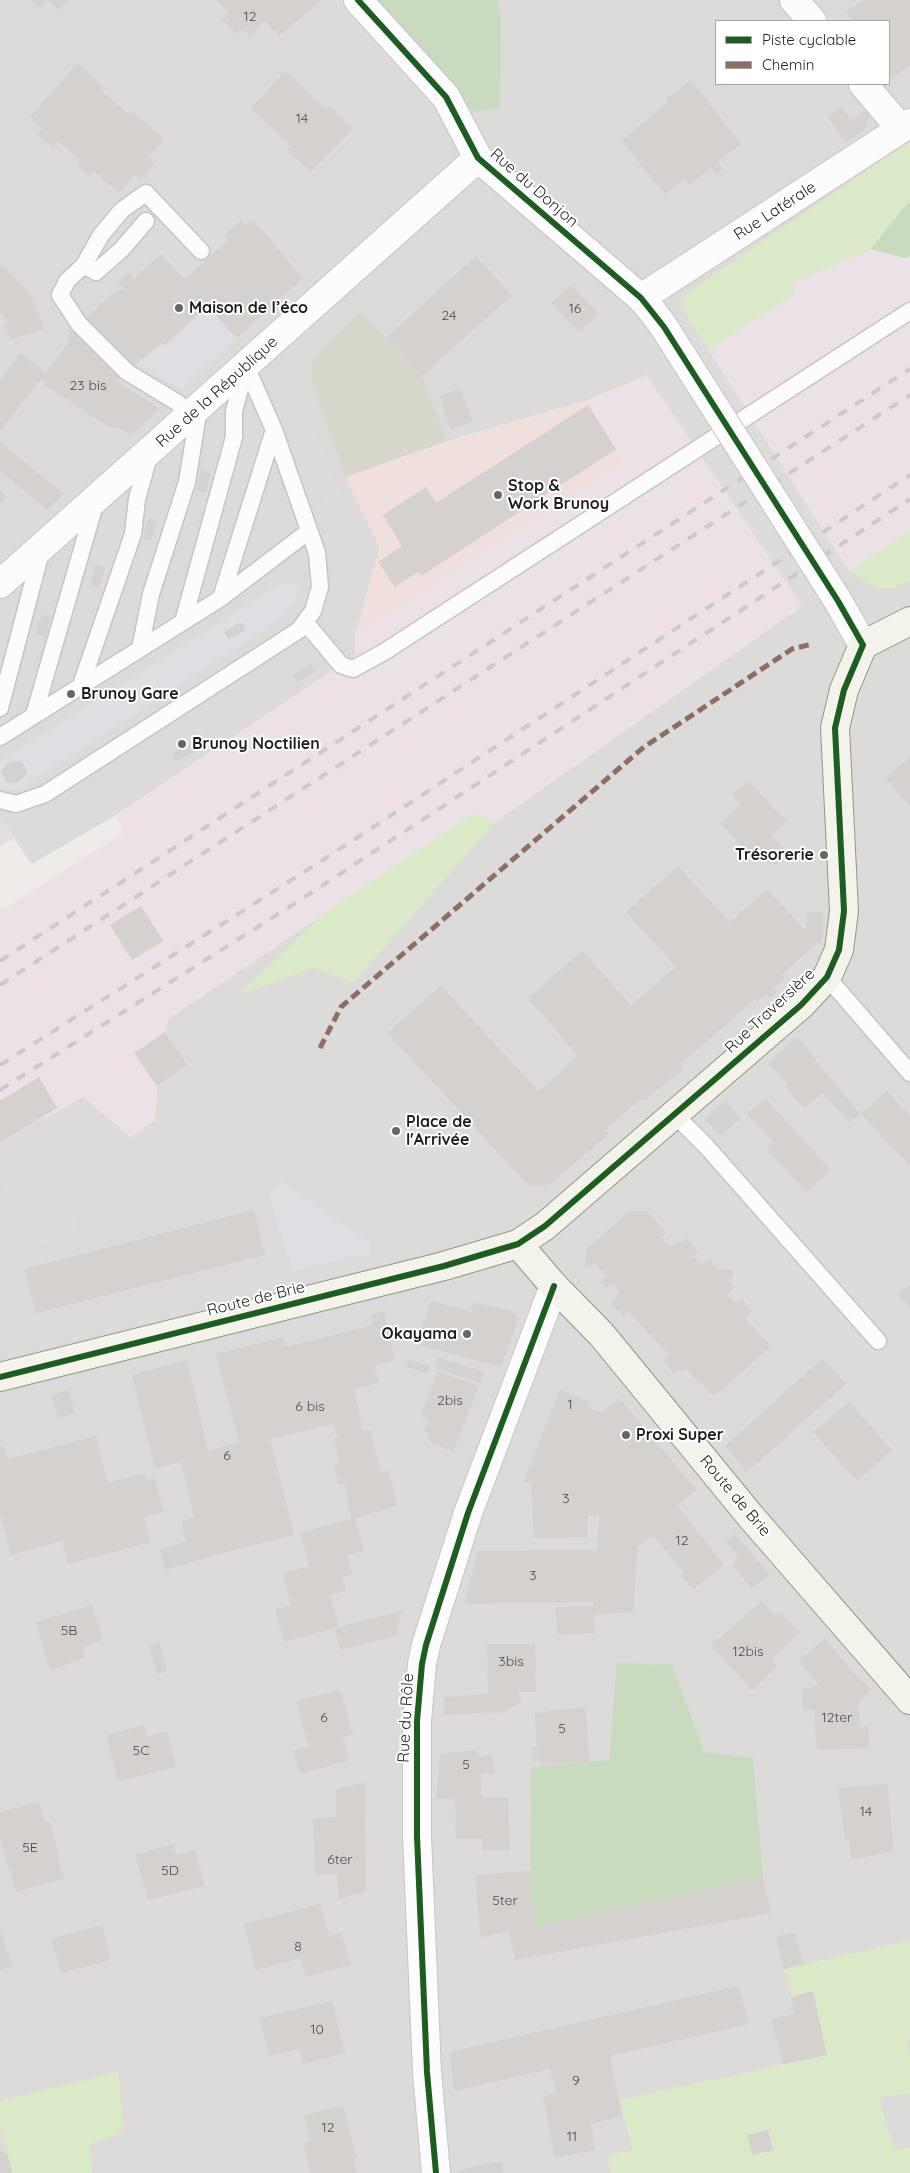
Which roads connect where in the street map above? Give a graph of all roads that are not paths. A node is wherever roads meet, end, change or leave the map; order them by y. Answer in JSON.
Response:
{"nodes":[{"id":1,"x":358,"y":0,"type":"edge"},
{"id":2,"x":794,"y":0,"type":"edge"},
{"id":3,"x":811,"y":20,"type":"edge"},
{"id":4,"x":864,"y":85,"type":"edge"},
{"id":5,"x":906,"y":126,"type":"edge"},
{"id":6,"x":478,"y":158,"type":"junction"},
{"id":7,"x":146,"y":221,"type":"dead end"},
{"id":8,"x":200,"y":251,"type":"dead end"},
{"id":9,"x":84,"y":265,"type":"junction"},
{"id":10,"x":647,"y":305,"type":"junction"},
{"id":11,"x":910,"y":312,"type":"edge"},
{"id":12,"x":246,"y":366,"type":"junction"},
{"id":13,"x":195,"y":412,"type":"junction"},
{"id":14,"x":274,"y":430,"type":"junction"},
{"id":15,"x":150,"y":451,"type":"junction"},
{"id":16,"x":96,"y":498,"type":"junction"},
{"id":17,"x":309,"y":531,"type":"junction"},
{"id":18,"x":43,"y":546,"type":"junction"},
{"id":19,"x":0,"y":584,"type":"edge"},
{"id":20,"x":221,"y":598,"type":"junction"},
{"id":21,"x":910,"y":621,"type":"edge"},
{"id":22,"x":183,"y":622,"type":"junction"},
{"id":23,"x":305,"y":622,"type":"junction"},
{"id":24,"x":863,"y":645,"type":"junction"},
{"id":25,"x":140,"y":649,"type":"junction"},
{"id":26,"x":81,"y":685,"type":"junction"},
{"id":27,"x":0,"y":708,"type":"edge"},
{"id":28,"x":34,"y":715,"type":"junction"},
{"id":29,"x":0,"y":737,"type":"edge"},
{"id":30,"x":0,"y":800,"type":"edge"},
{"id":31,"x":827,"y":977,"type":"junction"},
{"id":32,"x":910,"y":1073,"type":"edge"},
{"id":33,"x":675,"y":1115,"type":"junction"},
{"id":34,"x":518,"y":1244,"type":"junction"},
{"id":35,"x":554,"y":1286,"type":"junction"},
{"id":36,"x":878,"y":1341,"type":"dead end"},
{"id":37,"x":0,"y":1378,"type":"edge"},
{"id":38,"x":910,"y":1700,"type":"edge"},
{"id":39,"x":436,"y":2173,"type":"edge"}],
"edges":[{"from":1,"to":6,"type":"street","name":"Rue du Donjon"},
{"from":2,"to":3,"type":"street"},
{"from":4,"to":5,"type":"street"},
{"from":5,"to":10,"type":"street","name":"Rue Latérale"},
{"from":6,"to":10,"type":"street","name":"Rue du Donjon"},
{"from":6,"to":12,"type":"street","name":"Rue de la République"},
{"from":7,"to":9,"type":"lane"},
{"from":8,"to":9,"type":"lane"},
{"from":9,"to":13,"type":"lane"},
{"from":10,"to":24,"type":"street","name":"Rue du Donjon","bridge":true},
{"from":11,"to":23,"type":"lane"},
{"from":12,"to":13,"type":"street","name":"Rue de la République"},
{"from":12,"to":14,"type":"lane"},
{"from":12,"to":22,"type":"lane"},
{"from":13,"to":15,"type":"street","name":"Rue de la République"},
{"from":13,"to":25,"type":"lane"},
{"from":14,"to":17,"type":"lane"},
{"from":14,"to":20,"type":"lane"},
{"from":15,"to":16,"type":"street","name":"Rue de la République"},
{"from":15,"to":26,"type":"lane"},
{"from":16,"to":18,"type":"street","name":"Rue de la République"},
{"from":16,"to":28,"type":"lane"},
{"from":17,"to":20,"type":"lane"},
{"from":17,"to":23,"type":"lane"},
{"from":18,"to":19,"type":"street","name":"Rue de la République"},
{"from":18,"to":27,"type":"lane"},
{"from":20,"to":22,"type":"lane"},
{"from":21,"to":24,"type":"street"},
{"from":22,"to":25,"type":"lane"},
{"from":23,"to":30,"type":"lane"},
{"from":24,"to":31,"type":"street","name":"Rue Traversière"},
{"from":25,"to":26,"type":"lane"},
{"from":26,"to":28,"type":"lane"},
{"from":28,"to":29,"type":"lane"},
{"from":31,"to":32,"type":"lane"},
{"from":31,"to":33,"type":"street","name":"Rue Traversière"},
{"from":33,"to":34,"type":"street","name":"Rue Traversière"},
{"from":33,"to":36,"type":"lane"},
{"from":34,"to":35,"type":"street","name":"Route de Brie"},
{"from":34,"to":37,"type":"street","name":"Route de Brie"},
{"from":35,"to":38,"type":"street","name":"Route de Brie"},
{"from":35,"to":39,"type":"street","name":"Rue du Rôle"}]}
